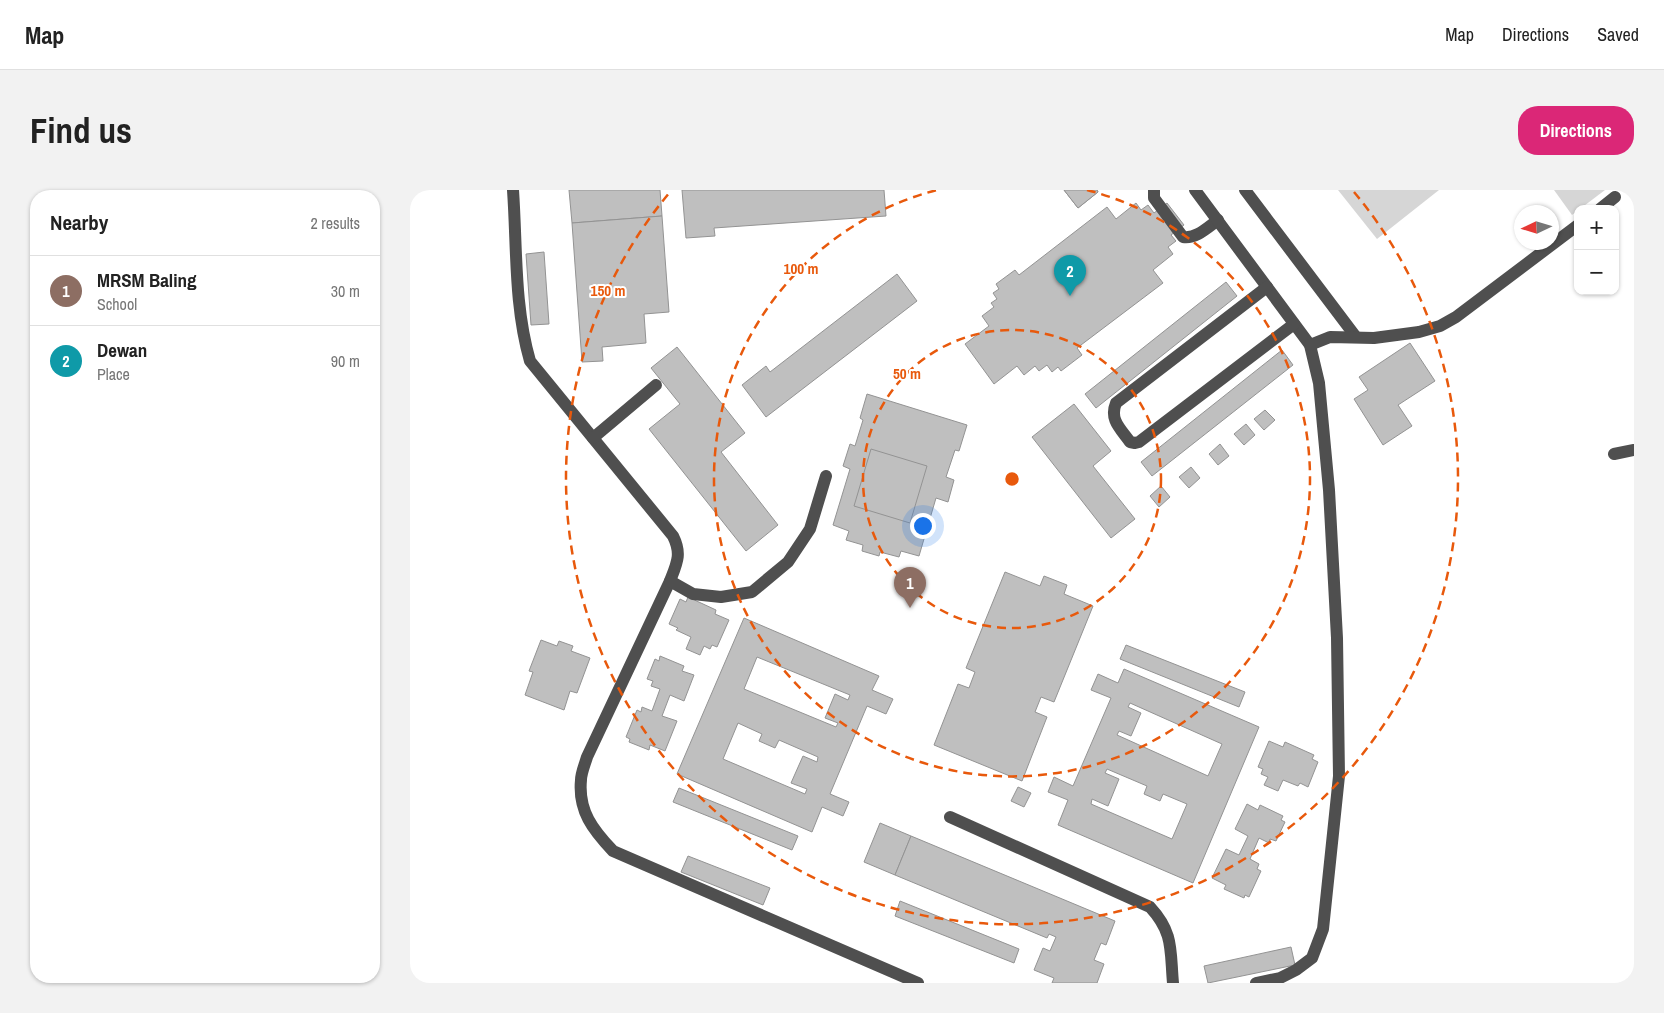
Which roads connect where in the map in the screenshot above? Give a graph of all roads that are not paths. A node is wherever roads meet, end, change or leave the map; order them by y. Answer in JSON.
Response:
{"nodes":[{"id":1,"x":513,"y":190,"type":"edge"},
{"id":2,"x":1154,"y":190,"type":"edge"},
{"id":3,"x":1196,"y":190,"type":"edge"},
{"id":4,"x":1245,"y":190,"type":"edge"},
{"id":5,"x":1615,"y":197,"type":"dead end"},
{"id":6,"x":1605,"y":205,"type":"edge"},
{"id":7,"x":1218,"y":220,"type":"junction"},
{"id":8,"x":1574,"y":229,"type":"edge"},
{"id":9,"x":1267,"y":288,"type":"junction"},
{"id":10,"x":1294,"y":324,"type":"junction"},
{"id":11,"x":1356,"y":337,"type":"junction"},
{"id":12,"x":1310,"y":345,"type":"junction"},
{"id":13,"x":656,"y":385,"type":"dead end"},
{"id":14,"x":593,"y":438,"type":"junction"},
{"id":15,"x":1634,"y":450,"type":"edge"},
{"id":16,"x":1614,"y":454,"type":"dead end"},
{"id":17,"x":826,"y":476,"type":"dead end"},
{"id":18,"x":670,"y":582,"type":"junction"},
{"id":19,"x":950,"y":817,"type":"dead end"},
{"id":20,"x":918,"y":983,"type":"edge"},
{"id":21,"x":1173,"y":983,"type":"edge"},
{"id":22,"x":1256,"y":983,"type":"edge"}],
"edges":[{"from":1,"to":14,"type":"street"},
{"from":2,"to":7,"type":"street"},
{"from":3,"to":7,"type":"street"},
{"from":4,"to":11,"type":"street"},
{"from":5,"to":6,"type":"street"},
{"from":7,"to":9,"type":"street"},
{"from":8,"to":11,"type":"street"},
{"from":9,"to":10,"type":"street"},
{"from":9,"to":10,"type":"street"},
{"from":10,"to":12,"type":"street"},
{"from":11,"to":12,"type":"street"},
{"from":12,"to":22,"type":"street"},
{"from":13,"to":14,"type":"street"},
{"from":14,"to":18,"type":"street"},
{"from":15,"to":16,"type":"street"},
{"from":17,"to":18,"type":"street"},
{"from":18,"to":20,"type":"street"},
{"from":19,"to":21,"type":"street"}]}
